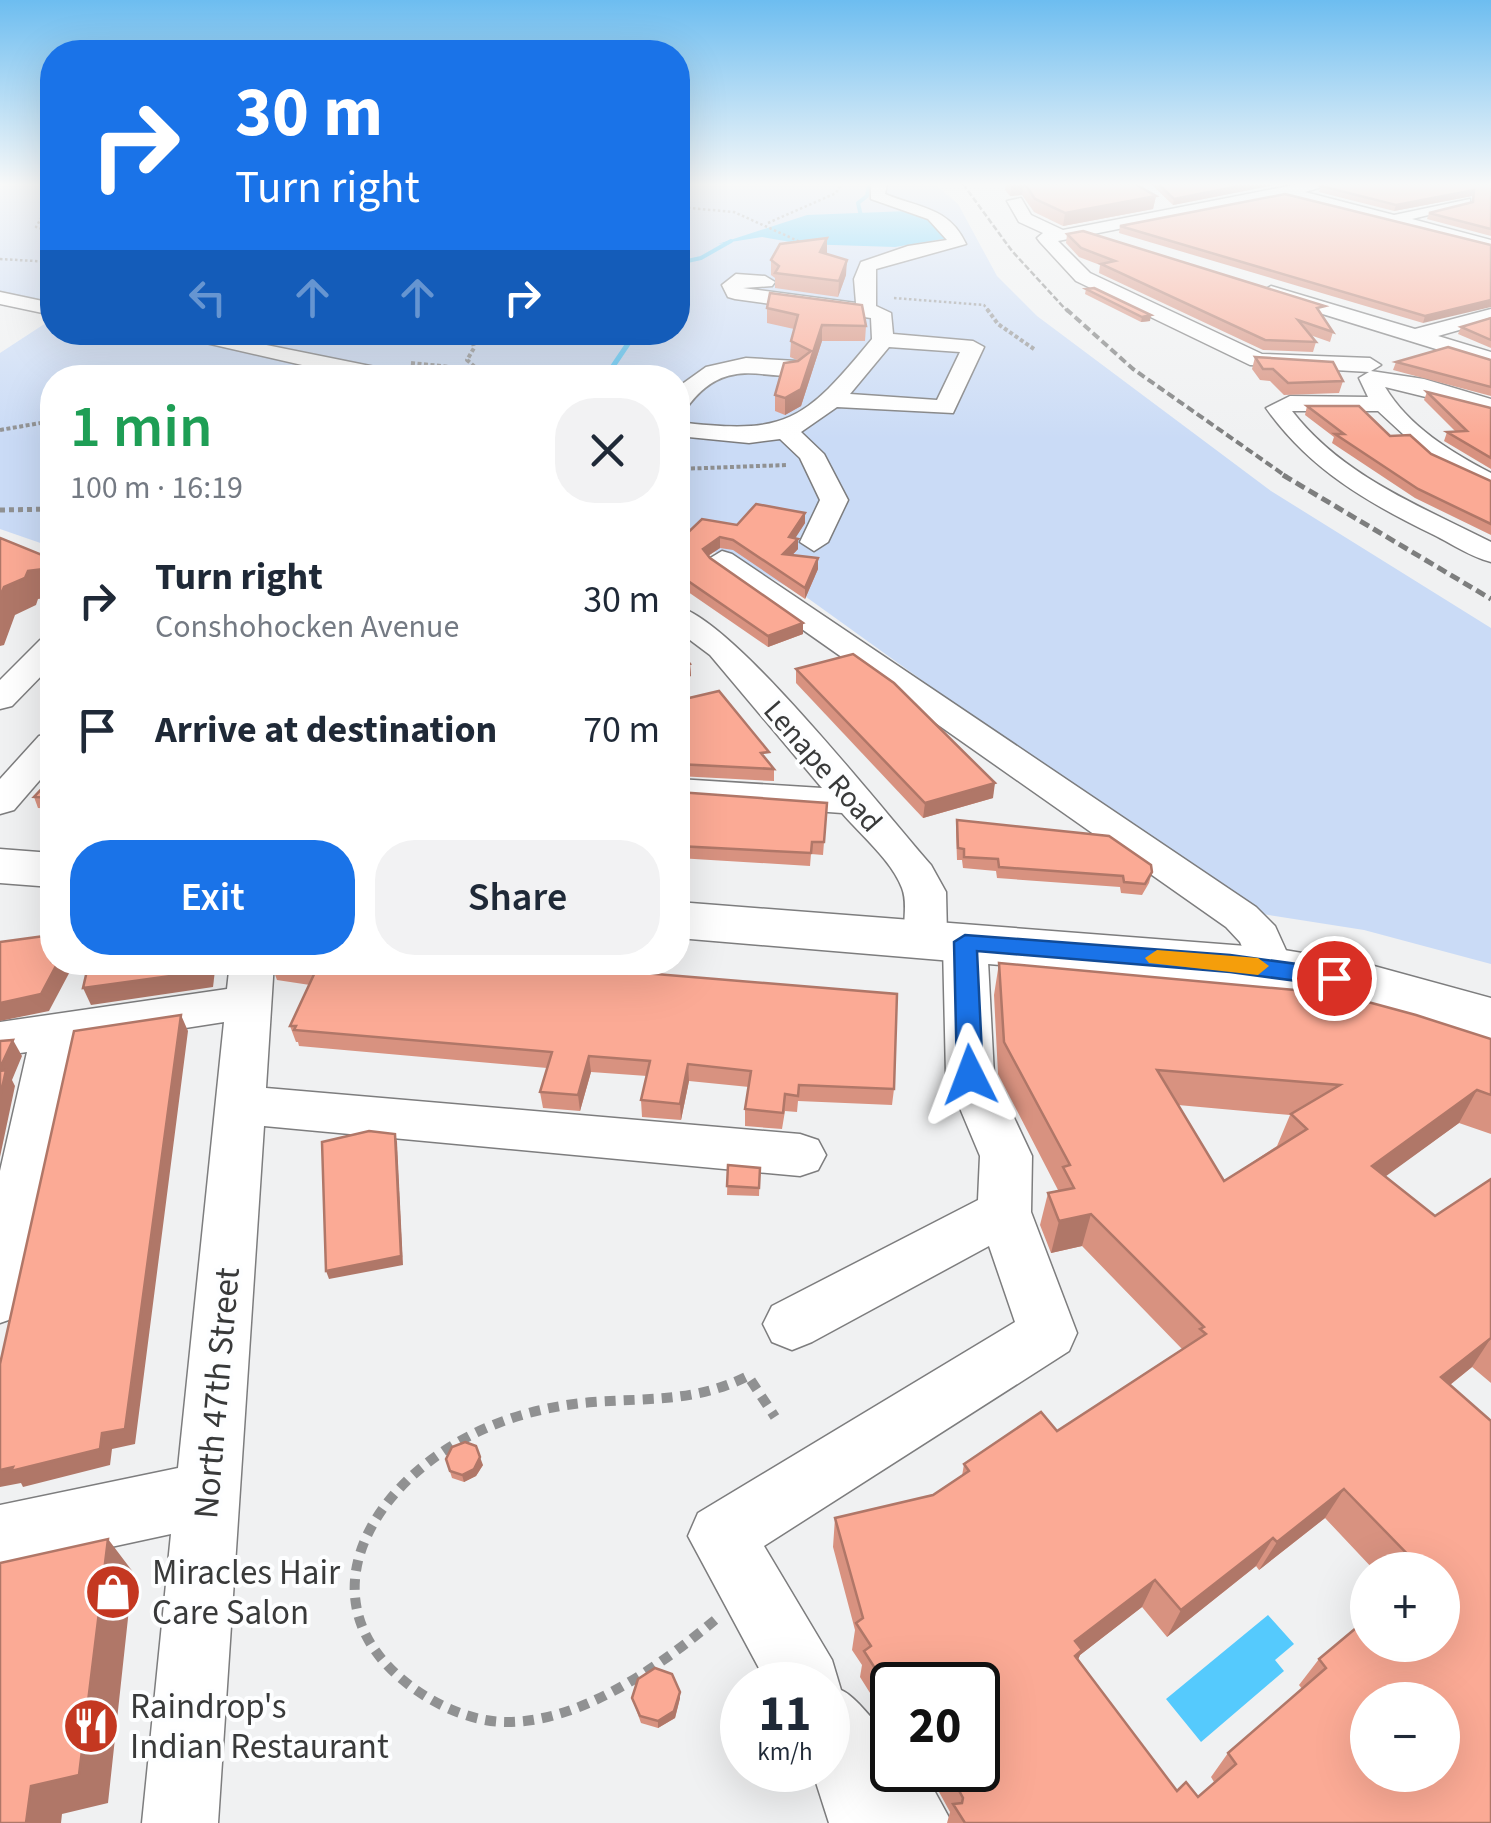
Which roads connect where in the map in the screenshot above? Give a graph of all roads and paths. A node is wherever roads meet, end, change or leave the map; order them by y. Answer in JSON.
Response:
{"nodes":[{"id":1,"x":832,"y":269,"type":"edge"},
{"id":2,"x":877,"y":269,"type":"edge"},
{"id":3,"x":1077,"y":269,"type":"edge"},
{"id":4,"x":1246,"y":284,"type":"edge"},
{"id":5,"x":856,"y":290,"type":"junction"},
{"id":6,"x":0,"y":298,"type":"edge"},
{"id":7,"x":40,"y":306,"type":"edge"},
{"id":8,"x":1344,"y":315,"type":"junction"},
{"id":9,"x":1491,"y":315,"type":"edge"},
{"id":10,"x":1416,"y":336,"type":"junction"},
{"id":11,"x":884,"y":340,"type":"junction"},
{"id":12,"x":232,"y":345,"type":"edge"},
{"id":13,"x":1034,"y":349,"type":"dead end"},
{"id":14,"x":917,"y":359,"type":"junction"},
{"id":15,"x":1491,"y":359,"type":"edge"},
{"id":16,"x":331,"y":365,"type":"edge"},
{"id":17,"x":384,"y":365,"type":"edge"},
{"id":18,"x":438,"y":365,"type":"edge"},
{"id":19,"x":1371,"y":366,"type":"junction"},
{"id":20,"x":796,"y":368,"type":"edge"},
{"id":21,"x":690,"y":384,"type":"edge"},
{"id":22,"x":836,"y":400,"type":"junction"},
{"id":23,"x":888,"y":404,"type":"junction"},
{"id":24,"x":1384,"y":404,"type":"junction"},
{"id":25,"x":1491,"y":406,"type":"edge"},
{"id":26,"x":40,"y":423,"type":"edge"},
{"id":27,"x":0,"y":430,"type":"edge"},
{"id":28,"x":784,"y":430,"type":"junction"},
{"id":29,"x":690,"y":431,"type":"edge"},
{"id":30,"x":817,"y":464,"type":"junction"},
{"id":31,"x":690,"y":469,"type":"edge"},
{"id":32,"x":1491,"y":483,"type":"edge"},
{"id":33,"x":40,"y":508,"type":"edge"},
{"id":34,"x":0,"y":510,"type":"edge"},
{"id":35,"x":814,"y":542,"type":"dead end"},
{"id":36,"x":1491,"y":554,"type":"edge"},
{"id":37,"x":722,"y":560,"type":"dead end"},
{"id":38,"x":690,"y":625,"type":"edge"},
{"id":39,"x":40,"y":659,"type":"edge"},
{"id":40,"x":0,"y":699,"type":"edge"},
{"id":41,"x":40,"y":759,"type":"edge"},
{"id":42,"x":690,"y":791,"type":"edge"},
{"id":43,"x":0,"y":802,"type":"edge"},
{"id":44,"x":854,"y":802,"type":"junction"},
{"id":45,"x":0,"y":866,"type":"edge"},
{"id":46,"x":40,"y":869,"type":"edge"},
{"id":47,"x":690,"y":921,"type":"edge"},
{"id":48,"x":945,"y":941,"type":"junction"},
{"id":49,"x":1272,"y":968,"type":"junction"},
{"id":50,"x":251,"y":982,"type":"edge"},
{"id":51,"x":1491,"y":1020,"type":"edge"},
{"id":52,"x":55,"y":1031,"type":"junction"},
{"id":53,"x":0,"y":1039,"type":"edge"},
{"id":54,"x":240,"y":1106,"type":"junction"},
{"id":55,"x":800,"y":1155,"type":"dead end"},
{"id":56,"x":1004,"y":1212,"type":"junction"},
{"id":57,"x":0,"y":1298,"type":"edge"},
{"id":58,"x":792,"y":1324,"type":"dead end"},
{"id":59,"x":775,"y":1416,"type":"dead end"},
{"id":60,"x":208,"y":1494,"type":"junction"},
{"id":61,"x":0,"y":1538,"type":"edge"},
{"id":62,"x":754,"y":1593,"type":"junction"},
{"id":63,"x":794,"y":1662,"type":"edge"},
{"id":64,"x":850,"y":1744,"type":"edge"},
{"id":65,"x":850,"y":1780,"type":"edge"},
{"id":66,"x":180,"y":1823,"type":"edge"},
{"id":67,"x":867,"y":1823,"type":"edge"},
{"id":68,"x":914,"y":1823,"type":"edge"}],
"edges":[{"from":1,"to":5,"type":"path"},
{"from":2,"to":5,"type":"street"},
{"from":3,"to":19,"type":"street"},
{"from":4,"to":8,"type":"street"},
{"from":5,"to":5,"type":"street"},
{"from":5,"to":11,"type":"street"},
{"from":5,"to":13,"type":"path"},
{"from":6,"to":7,"type":"street"},
{"from":8,"to":10,"type":"street"},
{"from":8,"to":19,"type":"street"},
{"from":9,"to":10,"type":"street"},
{"from":10,"to":15,"type":"street"},
{"from":10,"to":19,"type":"street"},
{"from":11,"to":14,"type":"street"},
{"from":11,"to":22,"type":"street"},
{"from":12,"to":16,"type":"street"},
{"from":14,"to":23,"type":"street"},
{"from":14,"to":23,"type":"street"},
{"from":17,"to":18,"type":"path"},
{"from":19,"to":24,"type":"street"},
{"from":19,"to":25,"type":"street"},
{"from":20,"to":21,"type":"street"},
{"from":22,"to":23,"type":"street"},
{"from":22,"to":28,"type":"street"},
{"from":24,"to":32,"type":"street"},
{"from":24,"to":36,"type":"street"},
{"from":26,"to":27,"type":"path"},
{"from":28,"to":29,"type":"street"},
{"from":28,"to":30,"type":"street"},
{"from":30,"to":31,"type":"path"},
{"from":30,"to":35,"type":"street"},
{"from":33,"to":34,"type":"path"},
{"from":37,"to":49,"type":"street"},
{"from":38,"to":44,"type":"street","name":"Lenape Road"},
{"from":39,"to":40,"type":"street"},
{"from":41,"to":43,"type":"street"},
{"from":42,"to":44,"type":"street"},
{"from":44,"to":48,"type":"street","name":"Lenape Road"},
{"from":45,"to":46,"type":"main road"},
{"from":47,"to":48,"type":"main road"},
{"from":48,"to":49,"type":"main road"},
{"from":48,"to":56,"type":"street","name":"Lenape Road"},
{"from":49,"to":51,"type":"main road"},
{"from":50,"to":52,"type":"street"},
{"from":50,"to":54,"type":"street","name":"North 47th Street"},
{"from":52,"to":53,"type":"street"},
{"from":52,"to":57,"type":"street"},
{"from":54,"to":55,"type":"street"},
{"from":54,"to":60,"type":"street","name":"North 47th Street"},
{"from":56,"to":58,"type":"street"},
{"from":56,"to":62,"type":"street"},
{"from":59,"to":62,"type":"path"},
{"from":60,"to":61,"type":"street"},
{"from":60,"to":66,"type":"street","name":"North 47th Street"},
{"from":62,"to":63,"type":"street"},
{"from":64,"to":68,"type":"street"},
{"from":65,"to":67,"type":"street"}]}
